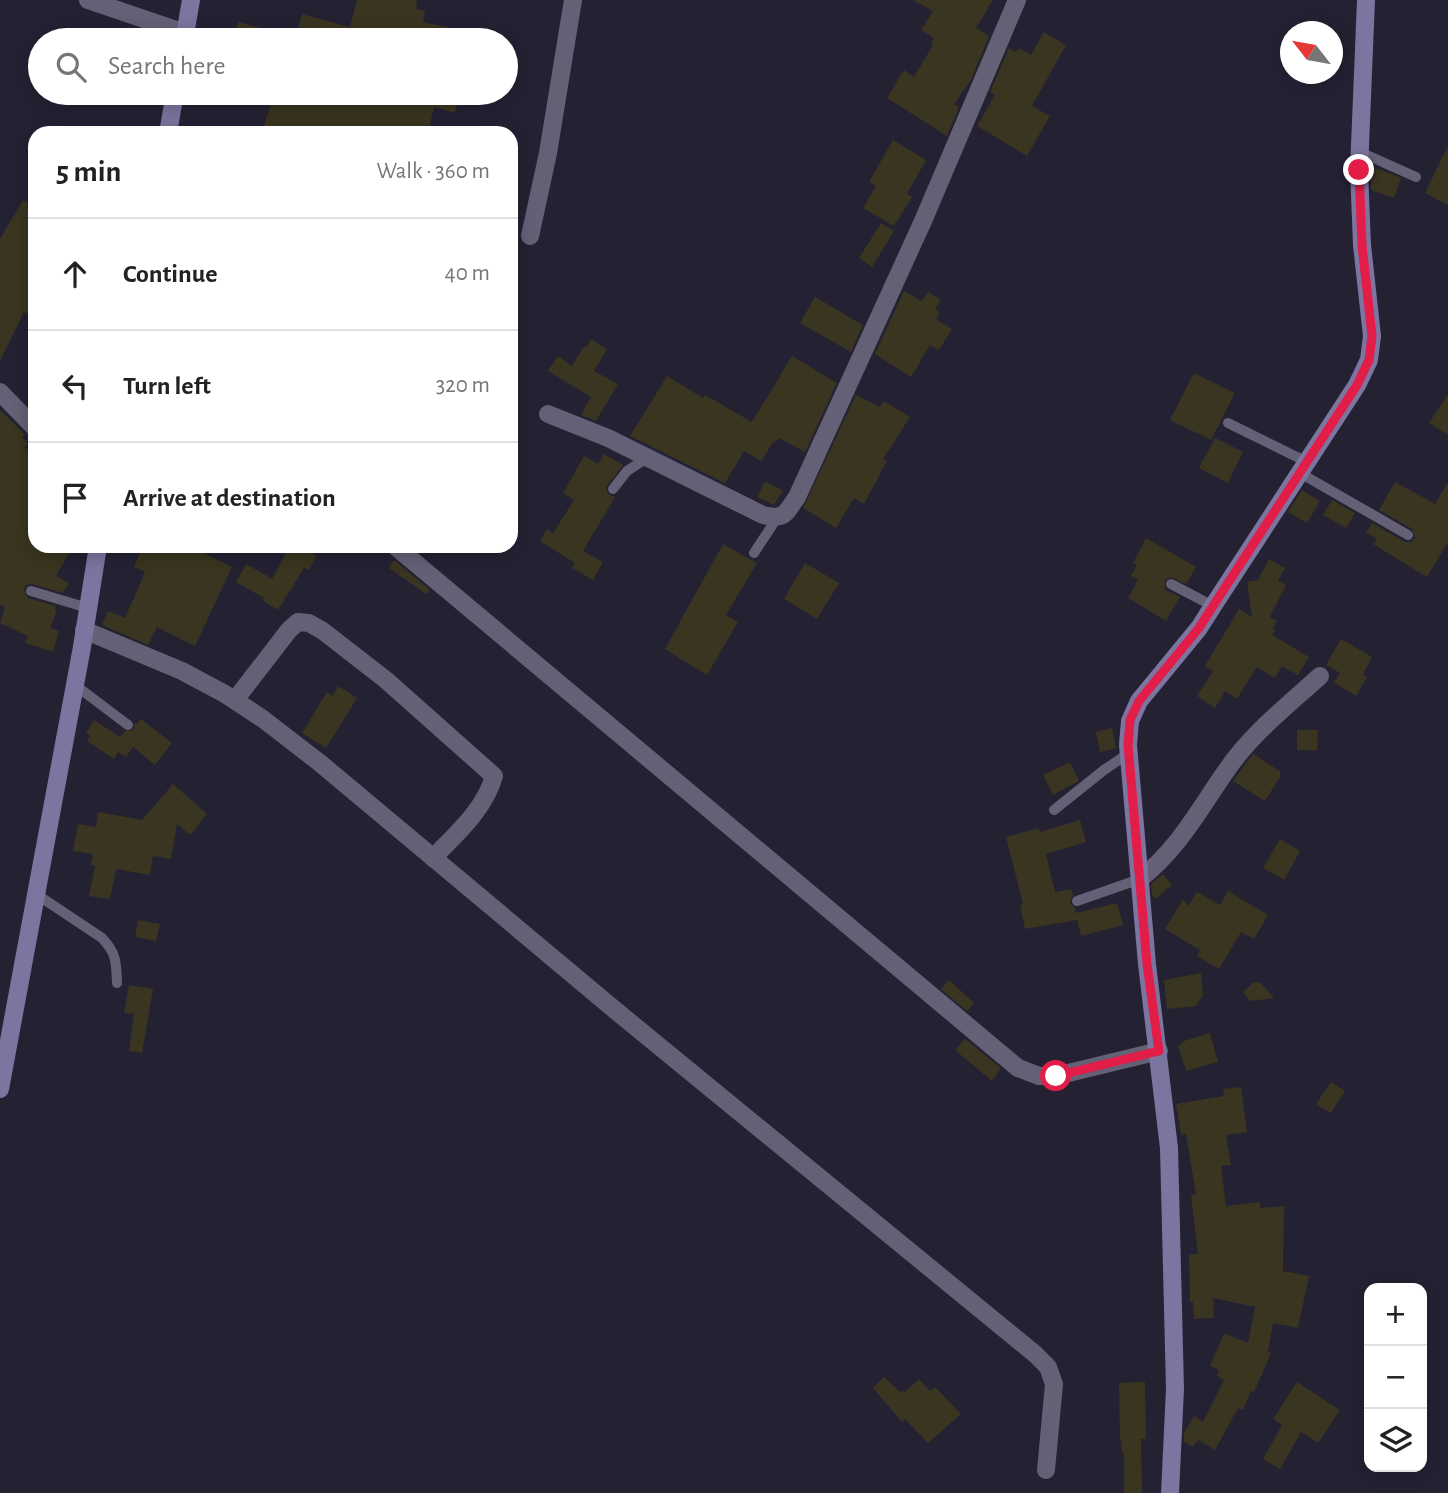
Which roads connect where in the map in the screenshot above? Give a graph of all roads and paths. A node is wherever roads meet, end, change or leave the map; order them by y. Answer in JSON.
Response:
{"nodes":[{"id":1,"x":88,"y":0,"type":"edge"},
{"id":2,"x":191,"y":0,"type":"edge"},
{"id":3,"x":573,"y":0,"type":"edge"},
{"id":4,"x":1017,"y":0,"type":"edge"},
{"id":5,"x":1366,"y":0,"type":"edge"},
{"id":6,"x":161,"y":28,"type":"edge"},
{"id":7,"x":186,"y":28,"type":"edge"},
{"id":8,"x":173,"y":105,"type":"edge"},
{"id":9,"x":169,"y":126,"type":"edge"},
{"id":10,"x":1360,"y":152,"type":"junction"},
{"id":11,"x":1416,"y":177,"type":"dead end"},
{"id":12,"x":530,"y":236,"type":"dead end"},
{"id":13,"x":0,"y":394,"type":"edge"},
{"id":14,"x":548,"y":414,"type":"dead end"},
{"id":15,"x":28,"y":421,"type":"edge"},
{"id":16,"x":1228,"y":423,"type":"dead end"},
{"id":17,"x":648,"y":458,"type":"junction"},
{"id":18,"x":1304,"y":468,"type":"junction"},
{"id":19,"x":613,"y":489,"type":"dead end"},
{"id":20,"x":777,"y":518,"type":"junction"},
{"id":21,"x":1408,"y":535,"type":"dead end"},
{"id":22,"x":97,"y":553,"type":"edge"},
{"id":23,"x":403,"y":553,"type":"edge"},
{"id":24,"x":754,"y":553,"type":"dead end"},
{"id":25,"x":1171,"y":584,"type":"dead end"},
{"id":26,"x":32,"y":592,"type":"dead end"},
{"id":27,"x":1213,"y":606,"type":"junction"},
{"id":28,"x":88,"y":608,"type":"junction"},
{"id":29,"x":84,"y":630,"type":"junction"},
{"id":30,"x":1320,"y":676,"type":"dead end"},
{"id":31,"x":74,"y":684,"type":"junction"},
{"id":32,"x":235,"y":700,"type":"junction"},
{"id":33,"x":128,"y":725,"type":"dead end"},
{"id":34,"x":1129,"y":753,"type":"junction"},
{"id":35,"x":1054,"y":810,"type":"dead end"},
{"id":36,"x":433,"y":858,"type":"junction"},
{"id":37,"x":1140,"y":879,"type":"junction"},
{"id":38,"x":36,"y":894,"type":"junction"},
{"id":39,"x":1077,"y":901,"type":"dead end"},
{"id":40,"x":117,"y":983,"type":"dead end"},
{"id":41,"x":1159,"y":1051,"type":"junction"},
{"id":42,"x":1,"y":1077,"type":"edge"},
{"id":43,"x":1045,"y":1470,"type":"dead end"},
{"id":44,"x":1170,"y":1493,"type":"edge"}],
"edges":[{"from":1,"to":6,"type":"street"},
{"from":2,"to":7,"type":"street"},
{"from":3,"to":12,"type":"street"},
{"from":4,"to":20,"type":"street"},
{"from":5,"to":10,"type":"street"},
{"from":8,"to":9,"type":"street"},
{"from":10,"to":11,"type":"lane"},
{"from":10,"to":18,"type":"street"},
{"from":13,"to":15,"type":"street"},
{"from":14,"to":17,"type":"street"},
{"from":16,"to":18,"type":"lane"},
{"from":17,"to":19,"type":"lane"},
{"from":17,"to":20,"type":"street"},
{"from":18,"to":21,"type":"lane"},
{"from":18,"to":27,"type":"street"},
{"from":20,"to":24,"type":"lane"},
{"from":22,"to":28,"type":"street"},
{"from":23,"to":41,"type":"street"},
{"from":25,"to":27,"type":"lane"},
{"from":26,"to":28,"type":"lane"},
{"from":27,"to":34,"type":"street"},
{"from":28,"to":29,"type":"street"},
{"from":29,"to":31,"type":"street"},
{"from":29,"to":32,"type":"street"},
{"from":30,"to":37,"type":"street"},
{"from":31,"to":33,"type":"lane"},
{"from":31,"to":38,"type":"street"},
{"from":32,"to":36,"type":"street"},
{"from":32,"to":36,"type":"street"},
{"from":34,"to":35,"type":"lane"},
{"from":34,"to":37,"type":"street"},
{"from":36,"to":43,"type":"street"},
{"from":37,"to":39,"type":"lane"},
{"from":37,"to":41,"type":"street"},
{"from":38,"to":40,"type":"lane"},
{"from":38,"to":42,"type":"street"},
{"from":41,"to":44,"type":"street"}]}
